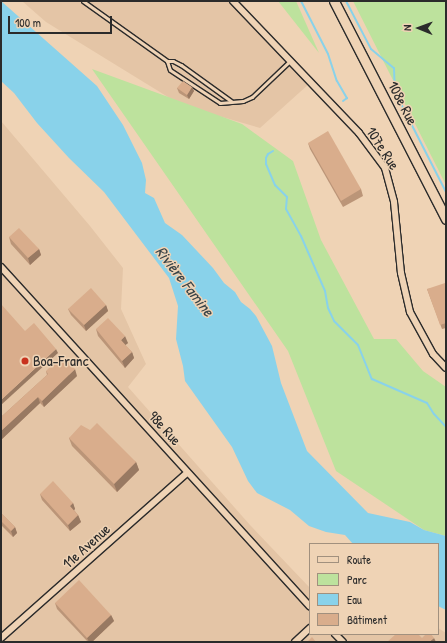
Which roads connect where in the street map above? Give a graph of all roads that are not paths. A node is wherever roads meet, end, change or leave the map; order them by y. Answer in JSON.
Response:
{"nodes":[{"id":1,"x":83,"y":1,"type":"edge"},
{"id":2,"x":233,"y":1,"type":"edge"},
{"id":3,"x":334,"y":1,"type":"edge"},
{"id":4,"x":167,"y":61,"type":"junction"},
{"id":5,"x":290,"y":61,"type":"junction"},
{"id":6,"x":231,"y":101,"type":"junction"},
{"id":7,"x":446,"y":219,"type":"edge"},
{"id":8,"x":1,"y":267,"type":"edge"},
{"id":9,"x":446,"y":368,"type":"edge"},
{"id":10,"x":188,"y":473,"type":"junction"},
{"id":11,"x":309,"y":605,"type":"edge"},
{"id":12,"x":309,"y":629,"type":"edge"},
{"id":13,"x":1,"y":638,"type":"edge"},
{"id":14,"x":295,"y":642,"type":"edge"}],
"edges":[{"from":1,"to":4,"type":"lane"},
{"from":2,"to":5,"type":"street","name":"107e Rue"},
{"from":3,"to":7,"type":"main road","name":"108e Rue"},
{"from":4,"to":6,"type":"lane"},
{"from":4,"to":6,"type":"lane"},
{"from":5,"to":6,"type":"lane"},
{"from":5,"to":9,"type":"street","name":"107e Rue"},
{"from":8,"to":10,"type":"street","name":"98e Rue"},
{"from":10,"to":11,"type":"street","name":"98e Rue"},
{"from":10,"to":13,"type":"street","name":"11e Avenue"},
{"from":12,"to":14,"type":"street"}]}
